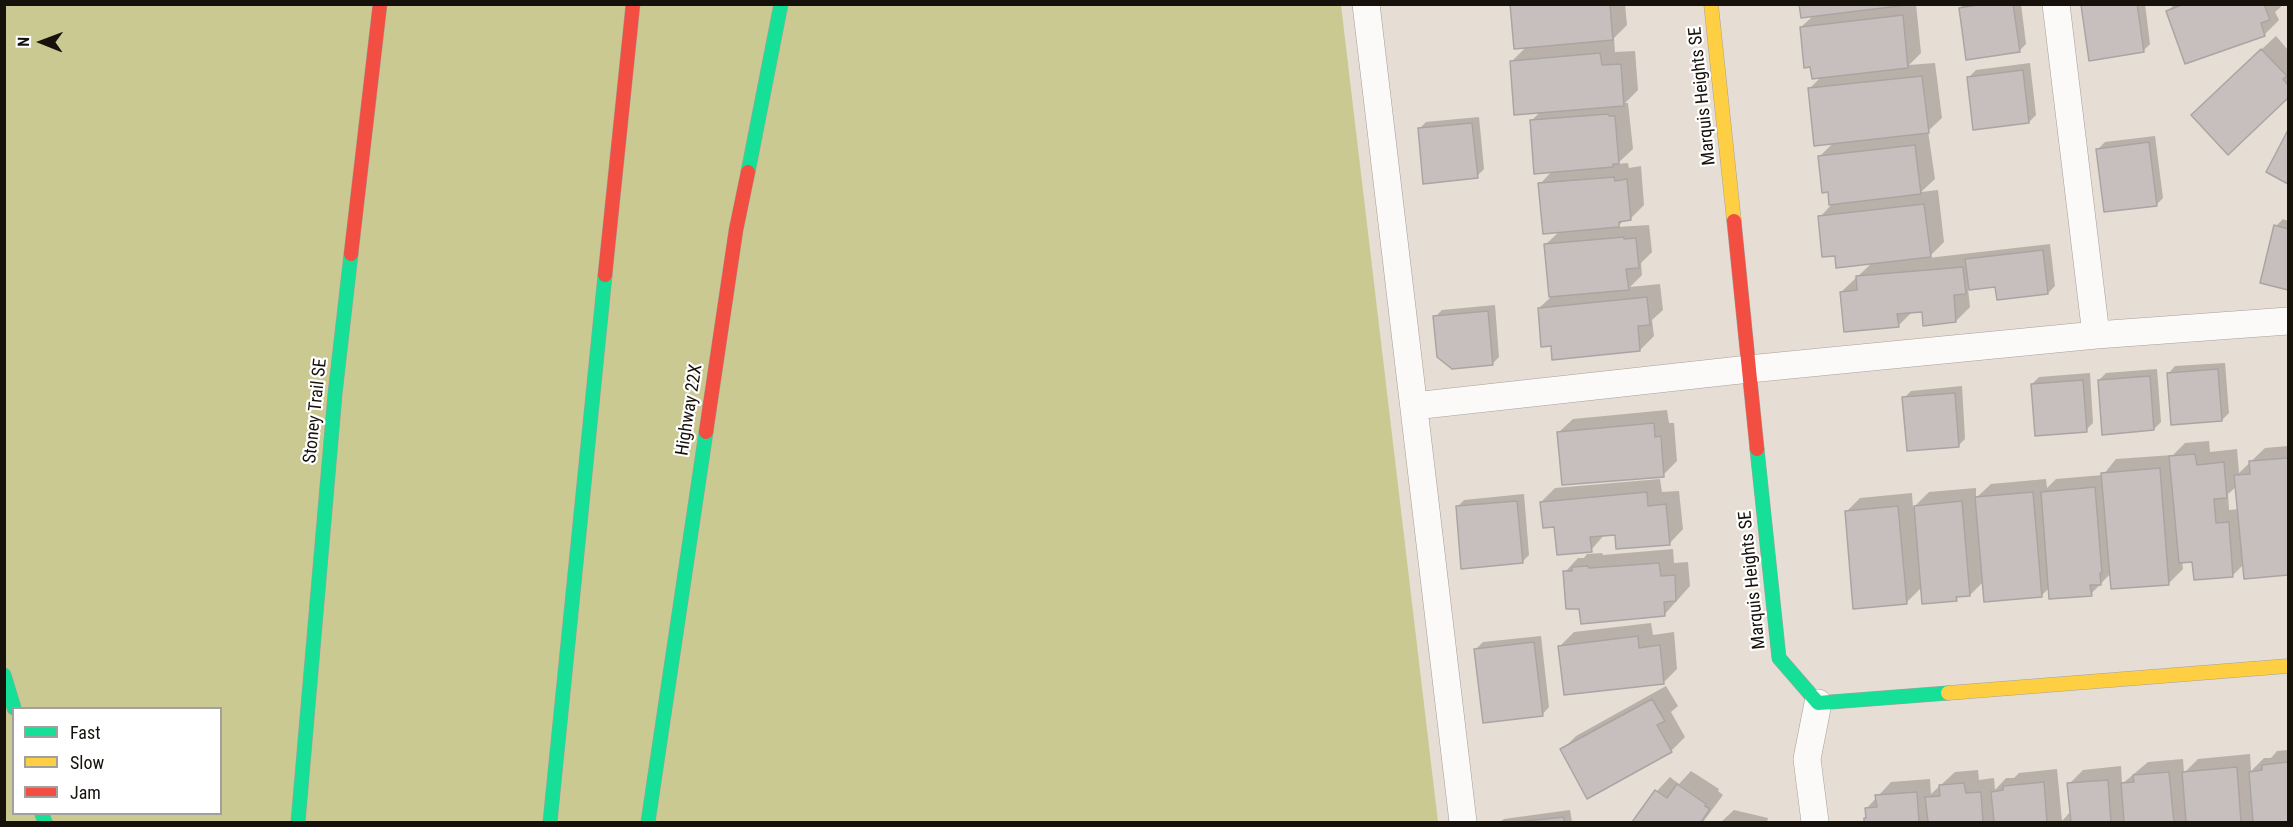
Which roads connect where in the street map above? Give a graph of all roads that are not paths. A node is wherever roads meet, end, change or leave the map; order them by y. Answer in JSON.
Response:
{"nodes":[{"id":1,"x":380,"y":4,"type":"edge"},
{"id":2,"x":633,"y":4,"type":"edge"},
{"id":3,"x":781,"y":4,"type":"edge"},
{"id":4,"x":1366,"y":4,"type":"edge"},
{"id":5,"x":1712,"y":4,"type":"edge"},
{"id":6,"x":2056,"y":4,"type":"edge"},
{"id":7,"x":2289,"y":321,"type":"edge"},
{"id":8,"x":2096,"y":335,"type":"junction"},
{"id":9,"x":1749,"y":369,"type":"junction"},
{"id":10,"x":1414,"y":406,"type":"junction"},
{"id":11,"x":2289,"y":666,"type":"edge"},
{"id":12,"x":4,"y":675,"type":"edge"},
{"id":13,"x":1818,"y":703,"type":"junction"},
{"id":14,"x":14,"y":707,"type":"edge"},
{"id":15,"x":297,"y":822,"type":"edge"},
{"id":16,"x":550,"y":822,"type":"edge"},
{"id":17,"x":648,"y":822,"type":"edge"},
{"id":18,"x":1463,"y":822,"type":"edge"},
{"id":19,"x":1815,"y":822,"type":"edge"}],
"edges":[{"from":1,"to":15,"type":"main road","name":"Stoney Trail SE"},
{"from":2,"to":16,"type":"main road"},
{"from":3,"to":17,"type":"main road","name":"Highway 22X"},
{"from":4,"to":10,"type":"lane"},
{"from":5,"to":9,"type":"main road","name":"Marquis Heights SE"},
{"from":6,"to":8,"type":"lane"},
{"from":7,"to":8,"type":"lane"},
{"from":8,"to":9,"type":"lane"},
{"from":9,"to":10,"type":"lane"},
{"from":9,"to":13,"type":"main road","name":"Marquis Heights SE"},
{"from":10,"to":18,"type":"lane"},
{"from":11,"to":13,"type":"main road"},
{"from":12,"to":14,"type":"main road"},
{"from":13,"to":19,"type":"lane"}]}
